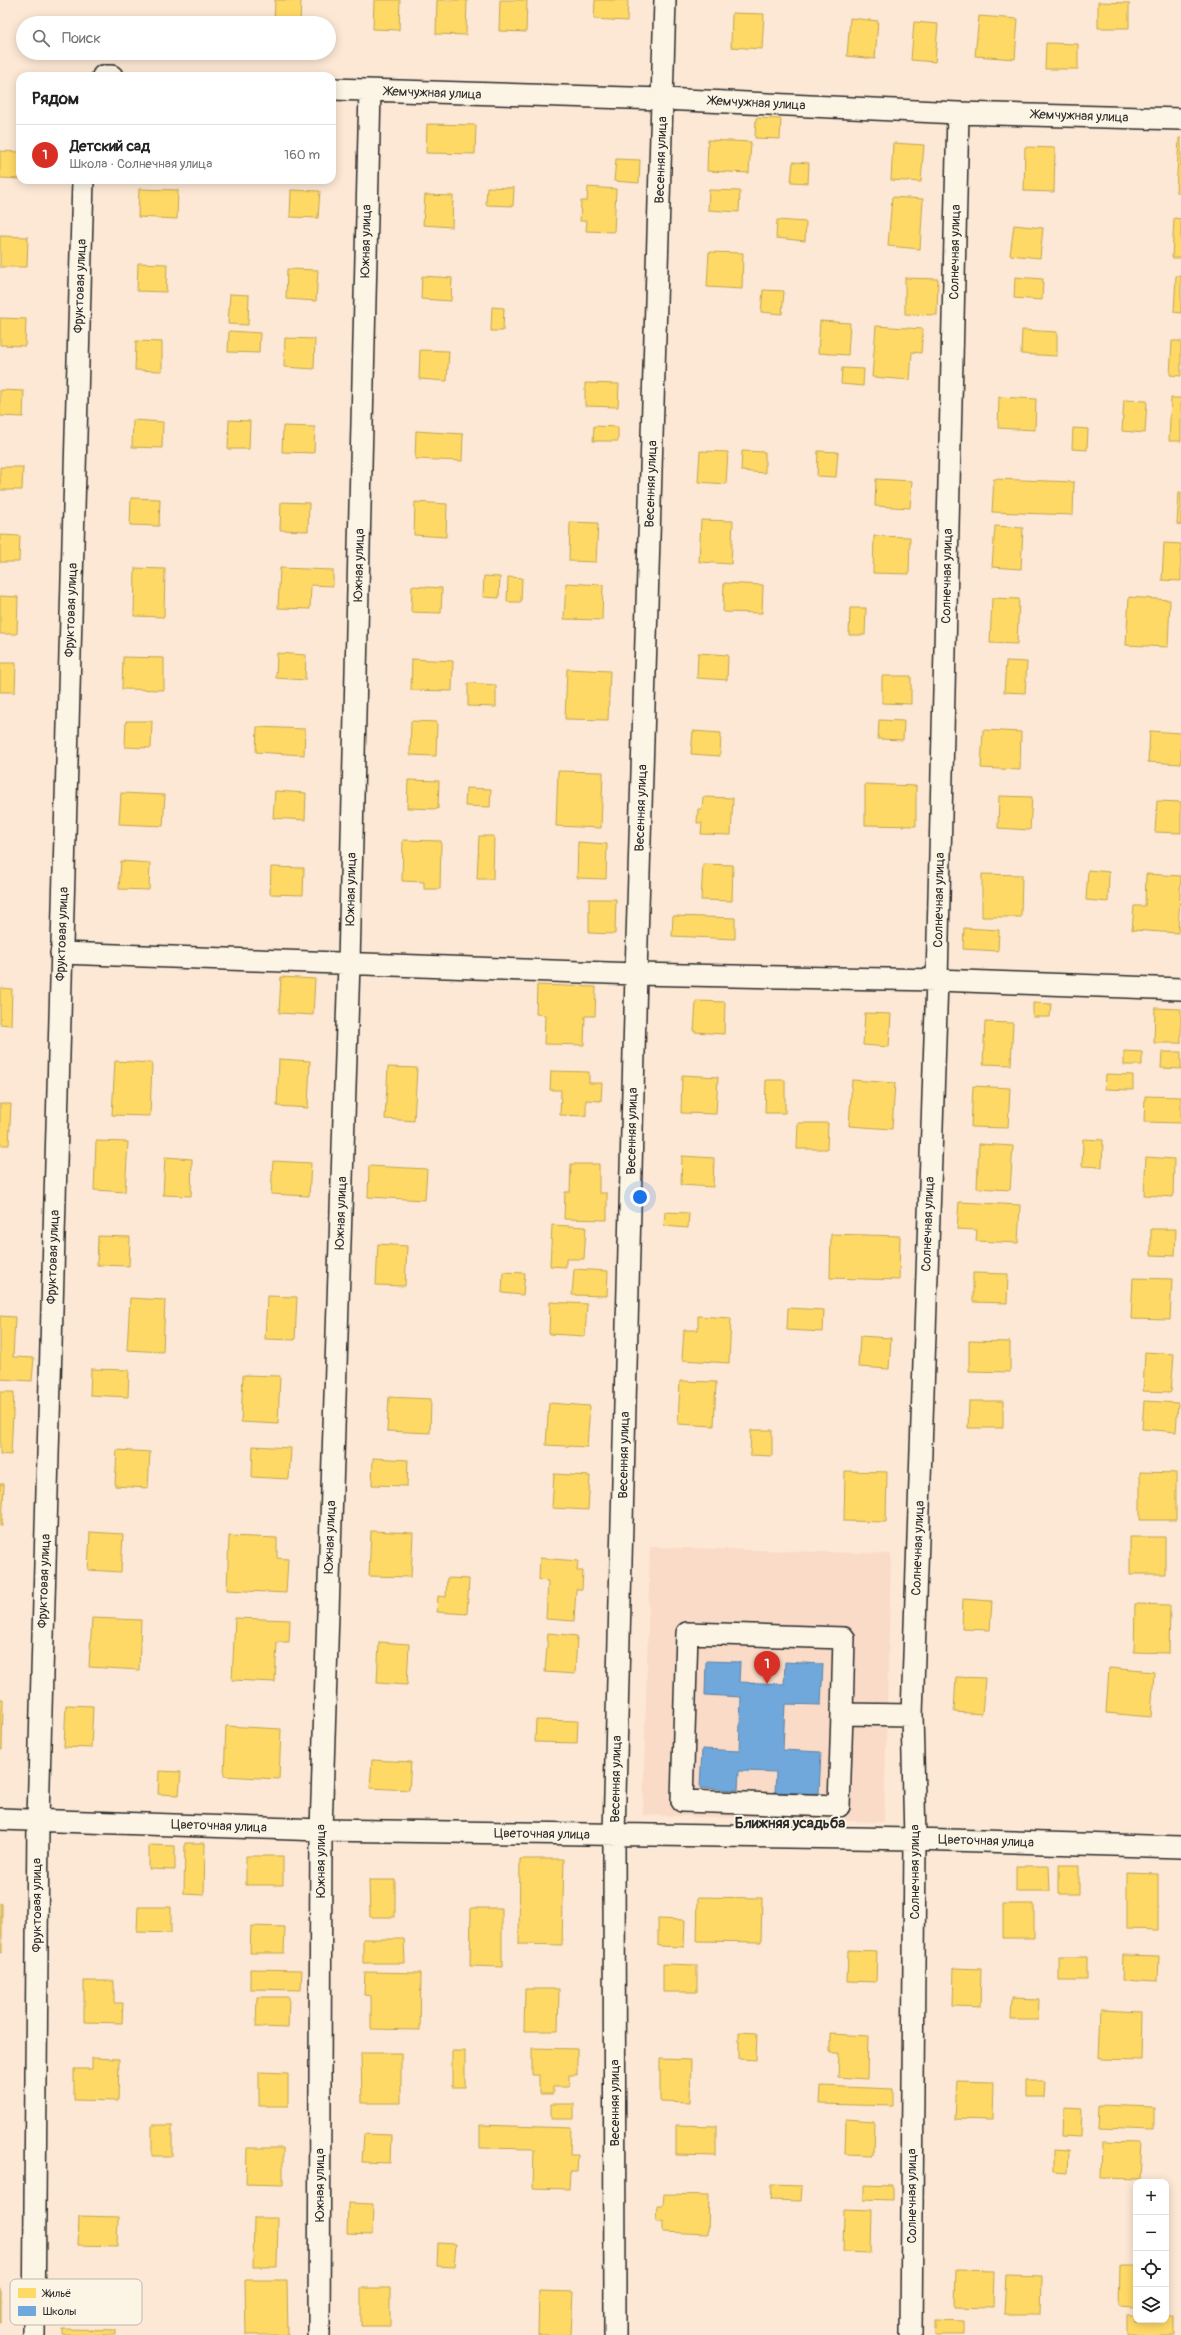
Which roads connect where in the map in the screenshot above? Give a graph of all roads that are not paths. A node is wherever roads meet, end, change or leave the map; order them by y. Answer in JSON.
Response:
{"nodes":[{"id":1,"x":665,"y":0,"type":"edge"},
{"id":2,"x":336,"y":89,"type":"edge"},
{"id":3,"x":370,"y":91,"type":"junction"},
{"id":4,"x":663,"y":99,"type":"junction"},
{"id":5,"x":958,"y":113,"type":"junction"},
{"id":6,"x":1181,"y":119,"type":"edge"},
{"id":7,"x":83,"y":184,"type":"edge"},
{"id":8,"x":61,"y":953,"type":"junction"},
{"id":9,"x":349,"y":963,"type":"junction"},
{"id":10,"x":636,"y":974,"type":"junction"},
{"id":11,"x":937,"y":980,"type":"junction"},
{"id":12,"x":1181,"y":989,"type":"edge"},
{"id":13,"x":842,"y":1714,"type":"junction"},
{"id":14,"x":912,"y":1716,"type":"junction"},
{"id":15,"x":0,"y":1819,"type":"edge"},
{"id":16,"x":38,"y":1819,"type":"junction"},
{"id":17,"x":321,"y":1830,"type":"junction"},
{"id":18,"x":614,"y":1835,"type":"junction"},
{"id":19,"x":915,"y":1839,"type":"junction"},
{"id":20,"x":1181,"y":1847,"type":"edge"},
{"id":21,"x":34,"y":2279,"type":"edge"},
{"id":22,"x":34,"y":2325,"type":"edge"},
{"id":23,"x":34,"y":2335,"type":"edge"},
{"id":24,"x":319,"y":2335,"type":"edge"},
{"id":25,"x":615,"y":2335,"type":"edge"},
{"id":26,"x":911,"y":2335,"type":"edge"}],
"edges":[{"from":1,"to":4,"type":"street","name":"Весенняя улица"},
{"from":2,"to":3,"type":"street","name":"Жемчужная улица"},
{"from":3,"to":4,"type":"street","name":"Жемчужная улица"},
{"from":3,"to":9,"type":"street","name":"Южная улица"},
{"from":4,"to":5,"type":"street","name":"Жемчужная улица"},
{"from":4,"to":10,"type":"street","name":"Весенняя улица"},
{"from":5,"to":6,"type":"street","name":"Жемчужная улица"},
{"from":5,"to":11,"type":"street","name":"Солнечная улица"},
{"from":7,"to":8,"type":"street","name":"Фруктовая улица"},
{"from":8,"to":9,"type":"street"},
{"from":8,"to":16,"type":"street","name":"Фруктовая улица"},
{"from":9,"to":10,"type":"street"},
{"from":9,"to":17,"type":"street","name":"Южная улица"},
{"from":10,"to":11,"type":"street"},
{"from":10,"to":18,"type":"street","name":"Весенняя улица"},
{"from":11,"to":12,"type":"street"},
{"from":11,"to":14,"type":"street","name":"Солнечная улица"},
{"from":13,"to":13,"type":"street"},
{"from":13,"to":14,"type":"street"},
{"from":14,"to":19,"type":"street","name":"Солнечная улица"},
{"from":15,"to":16,"type":"street","name":"Цветочная улица"},
{"from":16,"to":17,"type":"street","name":"Цветочная улица"},
{"from":16,"to":21,"type":"street","name":"Фруктовая улица"},
{"from":17,"to":18,"type":"street","name":"Цветочная улица"},
{"from":17,"to":24,"type":"street","name":"Южная улица"},
{"from":18,"to":19,"type":"street","name":"Цветочная улица"},
{"from":18,"to":25,"type":"street","name":"Весенняя улица"},
{"from":19,"to":20,"type":"street","name":"Цветочная улица"},
{"from":19,"to":26,"type":"street","name":"Солнечная улица"},
{"from":22,"to":23,"type":"street","name":"Фруктовая улица"}]}
